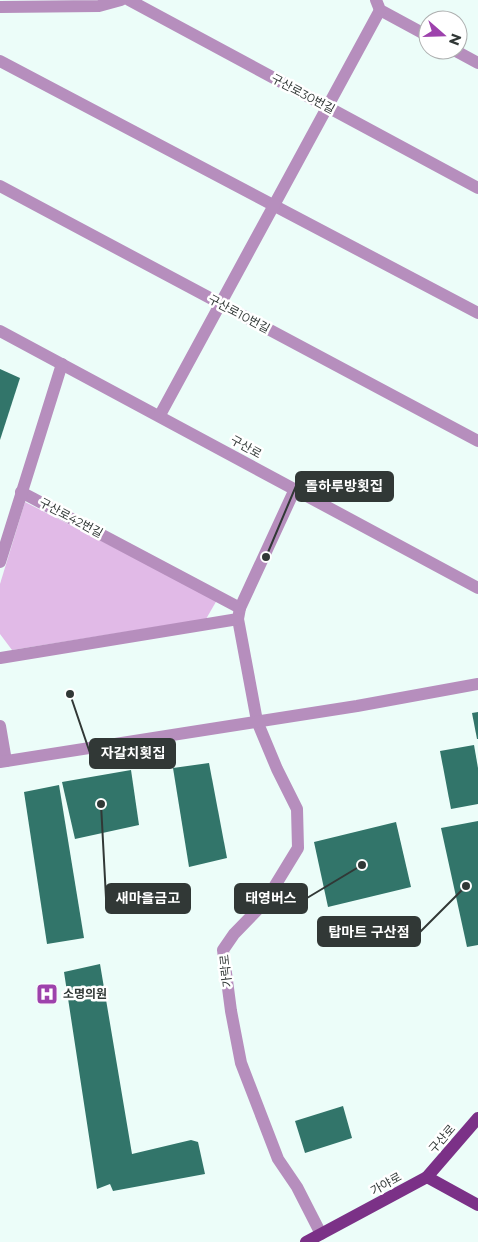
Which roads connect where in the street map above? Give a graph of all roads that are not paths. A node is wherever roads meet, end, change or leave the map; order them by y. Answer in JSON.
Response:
{"nodes":[{"id":1,"x":122,"y":0,"type":"edge"},
{"id":2,"x":129,"y":0,"type":"edge"},
{"id":3,"x":378,"y":5,"type":"edge"},
{"id":4,"x":0,"y":7,"type":"edge"},
{"id":5,"x":418,"y":30,"type":"edge"},
{"id":6,"x":0,"y":60,"type":"edge"},
{"id":7,"x":327,"y":107,"type":"junction"},
{"id":8,"x":0,"y":186,"type":"edge"},
{"id":9,"x":478,"y":188,"type":"edge"},
{"id":10,"x":275,"y":205,"type":"junction"},
{"id":11,"x":221,"y":305,"type":"junction"},
{"id":12,"x":478,"y":313,"type":"edge"},
{"id":13,"x":0,"y":331,"type":"edge"},
{"id":14,"x":62,"y":364,"type":"junction"},
{"id":15,"x":160,"y":415,"type":"junction"},
{"id":16,"x":478,"y":441,"type":"edge"},
{"id":17,"x":295,"y":489,"type":"junction"},
{"id":18,"x":21,"y":492,"type":"junction"},
{"id":19,"x":0,"y":562,"type":"edge"},
{"id":20,"x":478,"y":588,"type":"edge"},
{"id":21,"x":239,"y":614,"type":"junction"},
{"id":22,"x":0,"y":658,"type":"edge"},
{"id":23,"x":478,"y":684,"type":"edge"},
{"id":24,"x":257,"y":721,"type":"junction"},
{"id":25,"x":0,"y":726,"type":"edge"},
{"id":26,"x":3,"y":762,"type":"edge"},
{"id":27,"x":478,"y":1118,"type":"edge"},
{"id":28,"x":427,"y":1177,"type":"junction"},
{"id":29,"x":478,"y":1205,"type":"edge"},
{"id":30,"x":321,"y":1234,"type":"junction"},
{"id":31,"x":306,"y":1242,"type":"edge"}],
"edges":[{"from":1,"to":4,"type":"street"},
{"from":2,"to":7,"type":"street","name":"구산로30번길"},
{"from":3,"to":5,"type":"street"},
{"from":3,"to":7,"type":"street"},
{"from":6,"to":10,"type":"street"},
{"from":7,"to":9,"type":"street","name":"구산로30번길"},
{"from":7,"to":10,"type":"street"},
{"from":8,"to":11,"type":"street","name":"구산로10번길"},
{"from":10,"to":11,"type":"street"},
{"from":10,"to":12,"type":"street"},
{"from":11,"to":15,"type":"street"},
{"from":11,"to":16,"type":"street","name":"구산로10번길"},
{"from":13,"to":14,"type":"street","name":"구산로"},
{"from":14,"to":15,"type":"street","name":"구산로"},
{"from":14,"to":18,"type":"street"},
{"from":15,"to":17,"type":"street","name":"구산로"},
{"from":17,"to":20,"type":"street","name":"구산로"},
{"from":17,"to":21,"type":"street"},
{"from":18,"to":19,"type":"street"},
{"from":18,"to":21,"type":"street","name":"구산로42번길"},
{"from":21,"to":22,"type":"street"},
{"from":21,"to":24,"type":"street"},
{"from":23,"to":24,"type":"street"},
{"from":24,"to":26,"type":"street"},
{"from":24,"to":30,"type":"street","name":"가락로"},
{"from":25,"to":26,"type":"street"},
{"from":27,"to":28,"type":"main road","name":"구산로"},
{"from":28,"to":29,"type":"main road"},
{"from":28,"to":30,"type":"main road","name":"가야로"},
{"from":30,"to":31,"type":"main road","name":"가야로"}]}
